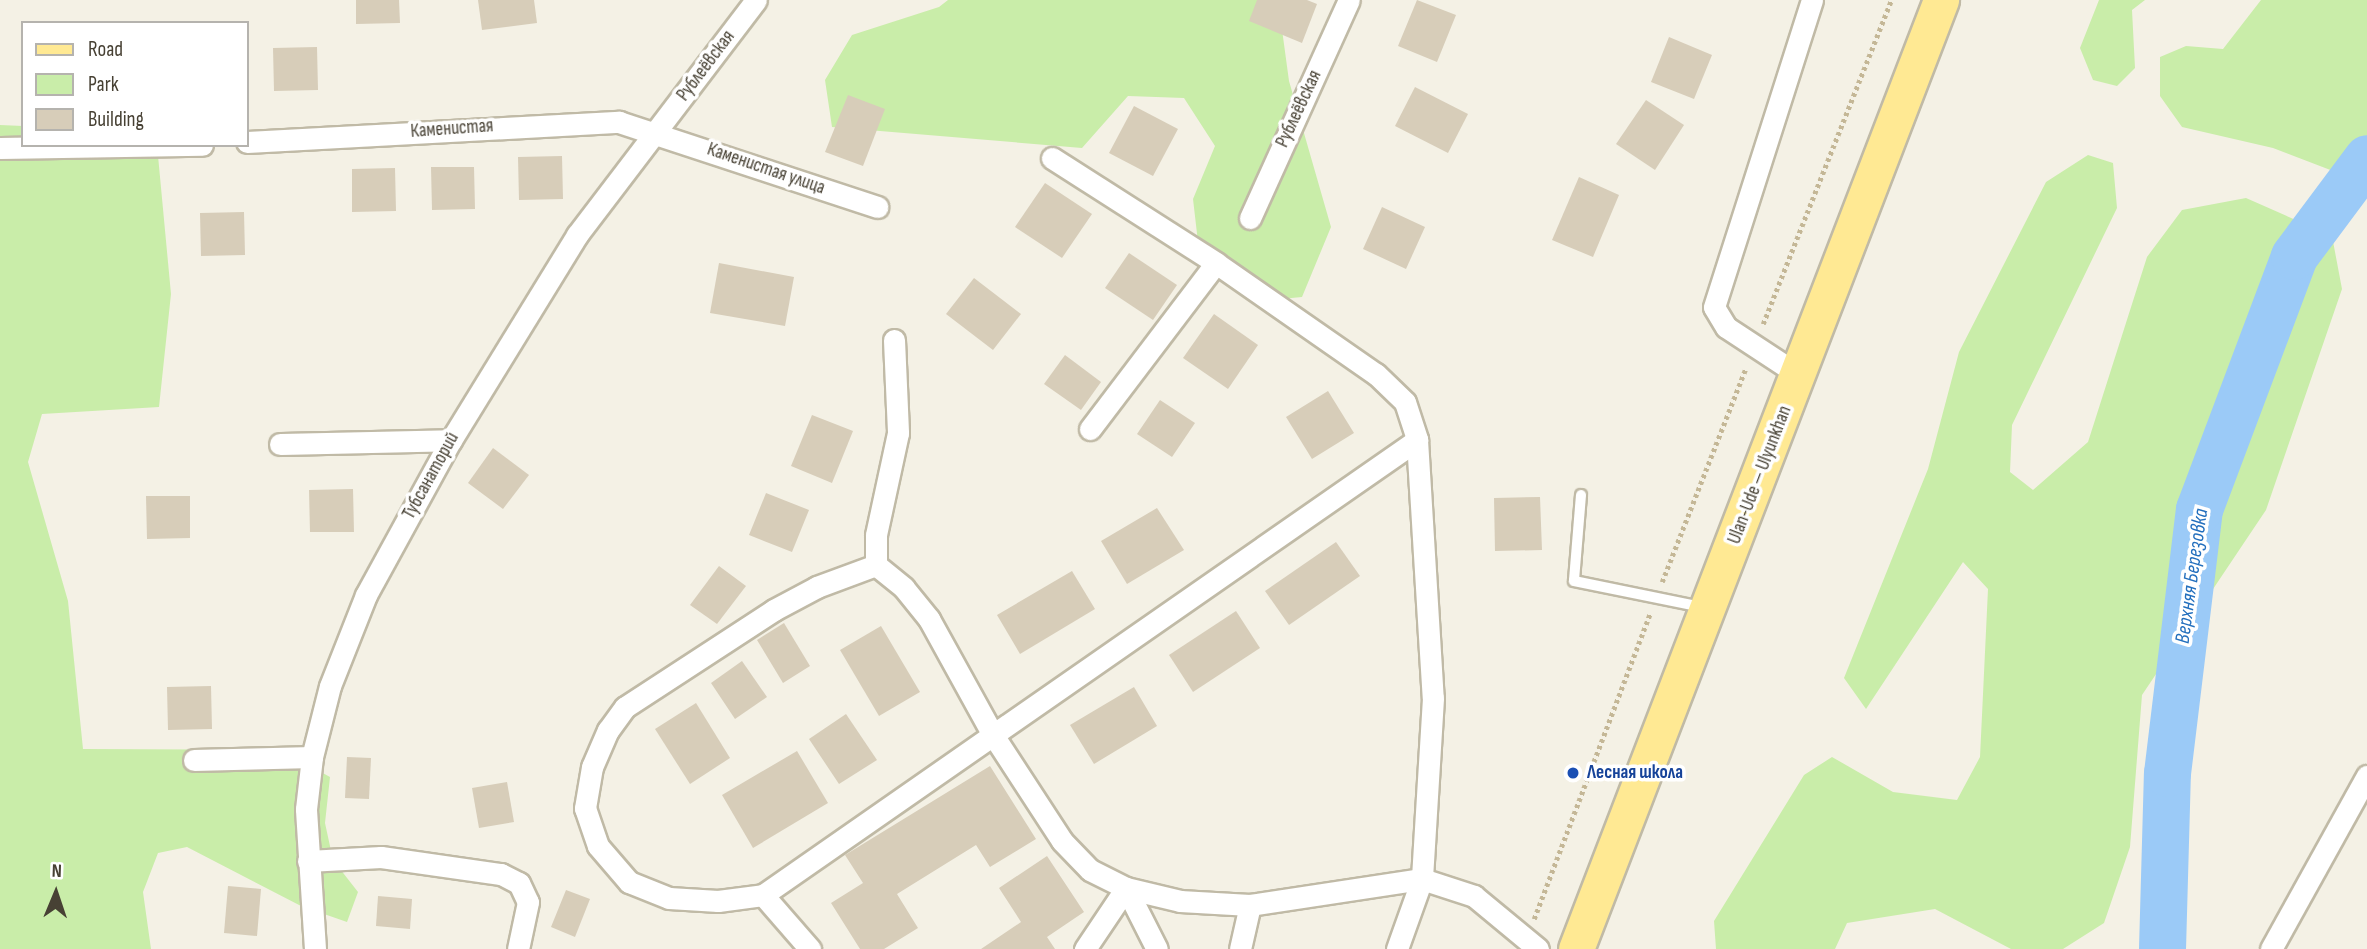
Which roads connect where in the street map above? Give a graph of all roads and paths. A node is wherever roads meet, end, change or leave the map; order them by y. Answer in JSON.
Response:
{"nodes":[{"id":1,"x":756,"y":0,"type":"edge"},
{"id":2,"x":1349,"y":0,"type":"edge"},
{"id":3,"x":1812,"y":0,"type":"edge"},
{"id":4,"x":1891,"y":0,"type":"edge"},
{"id":5,"x":1941,"y":0,"type":"edge"},
{"id":6,"x":655,"y":132,"type":"junction"},
{"id":7,"x":248,"y":142,"type":"edge"},
{"id":8,"x":67,"y":147,"type":"edge"},
{"id":9,"x":0,"y":148,"type":"edge"},
{"id":10,"x":1052,"y":158,"type":"dead end"},
{"id":11,"x":877,"y":206,"type":"dead end"},
{"id":12,"x":1250,"y":218,"type":"dead end"},
{"id":13,"x":1216,"y":263,"type":"junction"},
{"id":14,"x":894,"y":340,"type":"dead end"},
{"id":15,"x":1755,"y":346,"type":"junction"},
{"id":16,"x":1799,"y":375,"type":"junction"},
{"id":17,"x":1090,"y":429,"type":"dead end"},
{"id":18,"x":451,"y":440,"type":"junction"},
{"id":19,"x":1416,"y":440,"type":"junction"},
{"id":20,"x":280,"y":444,"type":"dead end"},
{"id":21,"x":1581,"y":495,"type":"dead end"},
{"id":22,"x":876,"y":565,"type":"junction"},
{"id":23,"x":1656,"y":598,"type":"junction"},
{"id":24,"x":1708,"y":609,"type":"junction"},
{"id":25,"x":993,"y":734,"type":"junction"},
{"id":26,"x":312,"y":757,"type":"junction"},
{"id":27,"x":194,"y":760,"type":"dead end"},
{"id":28,"x":2367,"y":776,"type":"edge"},
{"id":29,"x":308,"y":861,"type":"junction"},
{"id":30,"x":1422,"y":879,"type":"junction"},
{"id":31,"x":1126,"y":888,"type":"junction"},
{"id":32,"x":763,"y":895,"type":"junction"},
{"id":33,"x":1250,"y":905,"type":"junction"},
{"id":34,"x":1532,"y":944,"type":"edge"},
{"id":35,"x":315,"y":949,"type":"edge"},
{"id":36,"x":518,"y":949,"type":"edge"},
{"id":37,"x":810,"y":949,"type":"edge"},
{"id":38,"x":1085,"y":949,"type":"edge"},
{"id":39,"x":1157,"y":949,"type":"edge"},
{"id":40,"x":1240,"y":949,"type":"edge"},
{"id":41,"x":1397,"y":949,"type":"edge"},
{"id":42,"x":1577,"y":949,"type":"edge"},
{"id":43,"x":2271,"y":949,"type":"edge"}],
"edges":[{"from":1,"to":6,"type":"street","name":"Рублеёвская"},
{"from":2,"to":12,"type":"street","name":"Рублеёвская"},
{"from":3,"to":15,"type":"street"},
{"from":4,"to":15,"type":"path"},
{"from":5,"to":16,"type":"main road","name":"Ulan-Ude — Ulyunkhan"},
{"from":6,"to":7,"type":"street","name":"Каменистая"},
{"from":6,"to":11,"type":"street","name":"Каменистая улица"},
{"from":6,"to":18,"type":"street","name":"Тубсанаторий"},
{"from":8,"to":9,"type":"street"},
{"from":10,"to":13,"type":"street"},
{"from":13,"to":17,"type":"street"},
{"from":13,"to":19,"type":"street"},
{"from":14,"to":22,"type":"street"},
{"from":15,"to":16,"type":"street"},
{"from":15,"to":23,"type":"path"},
{"from":16,"to":24,"type":"main road","name":"Ulan-Ude — Ulyunkhan"},
{"from":18,"to":20,"type":"street"},
{"from":18,"to":26,"type":"street","name":"Тубсанаторий"},
{"from":19,"to":25,"type":"street"},
{"from":19,"to":30,"type":"street"},
{"from":21,"to":23,"type":"lane"},
{"from":22,"to":25,"type":"street"},
{"from":22,"to":32,"type":"street"},
{"from":23,"to":24,"type":"lane"},
{"from":23,"to":34,"type":"path"},
{"from":24,"to":42,"type":"main road","name":"Ulan-Ude — Ulyunkhan"},
{"from":25,"to":31,"type":"street"},
{"from":25,"to":32,"type":"street"},
{"from":26,"to":27,"type":"street"},
{"from":26,"to":29,"type":"street","name":"Тубсанаторий"},
{"from":28,"to":43,"type":"street"},
{"from":29,"to":35,"type":"street","name":"Тубсанаторий"},
{"from":29,"to":36,"type":"street"},
{"from":30,"to":33,"type":"street"},
{"from":30,"to":34,"type":"street"},
{"from":30,"to":41,"type":"street"},
{"from":31,"to":33,"type":"street"},
{"from":31,"to":38,"type":"street"},
{"from":31,"to":39,"type":"street"},
{"from":32,"to":37,"type":"street"},
{"from":33,"to":40,"type":"street"}]}
